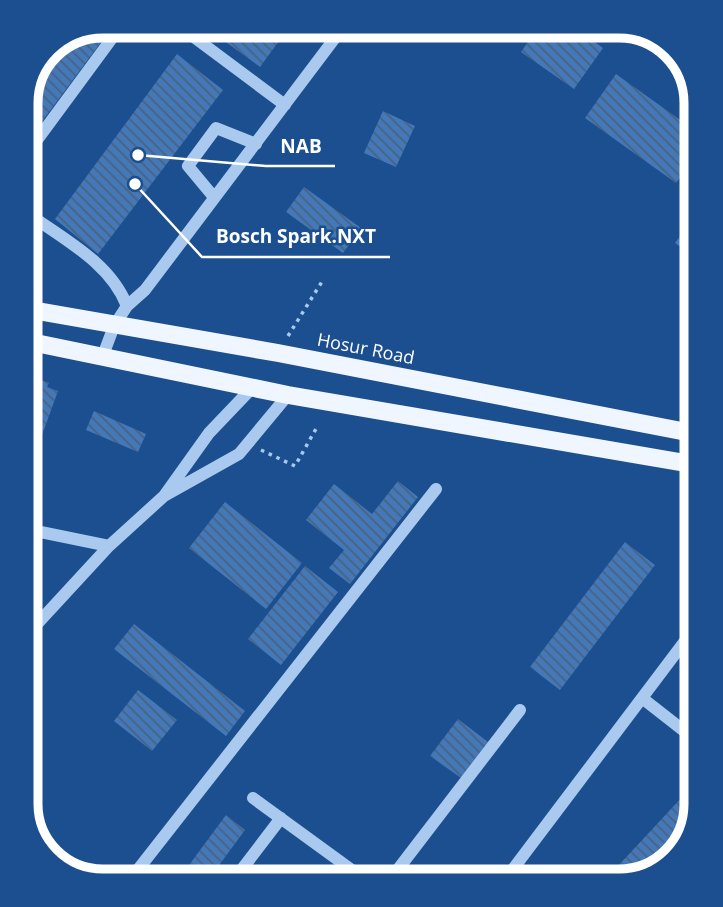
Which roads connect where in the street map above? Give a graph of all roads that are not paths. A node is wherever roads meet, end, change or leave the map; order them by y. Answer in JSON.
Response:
{"nodes":[{"id":1,"x":112,"y":38,"type":"edge"},
{"id":2,"x":195,"y":38,"type":"edge"},
{"id":3,"x":335,"y":38,"type":"edge"},
{"id":4,"x":285,"y":105,"type":"junction"},
{"id":5,"x":39,"y":137,"type":"edge"},
{"id":6,"x":256,"y":144,"type":"junction"},
{"id":7,"x":214,"y":196,"type":"junction"},
{"id":8,"x":39,"y":221,"type":"edge"},
{"id":9,"x":127,"y":306,"type":"junction"},
{"id":10,"x":39,"y":311,"type":"edge"},
{"id":11,"x":114,"y":326,"type":"junction"},
{"id":12,"x":39,"y":344,"type":"edge"},
{"id":13,"x":102,"y":358,"type":"junction"},
{"id":14,"x":251,"y":388,"type":"junction"},
{"id":15,"x":288,"y":396,"type":"junction"},
{"id":16,"x":684,"y":431,"type":"edge"},
{"id":17,"x":684,"y":463,"type":"edge"},
{"id":18,"x":436,"y":489,"type":"dead end"},
{"id":19,"x":164,"y":496,"type":"junction"},
{"id":20,"x":38,"y":532,"type":"edge"},
{"id":21,"x":109,"y":546,"type":"junction"},
{"id":22,"x":38,"y":623,"type":"edge"},
{"id":23,"x":684,"y":642,"type":"edge"},
{"id":24,"x":642,"y":698,"type":"junction"},
{"id":25,"x":520,"y":710,"type":"dead end"},
{"id":26,"x":684,"y":731,"type":"edge"},
{"id":27,"x":253,"y":798,"type":"dead end"},
{"id":28,"x":281,"y":818,"type":"junction"},
{"id":29,"x":138,"y":869,"type":"edge"},
{"id":30,"x":242,"y":869,"type":"edge"},
{"id":31,"x":351,"y":869,"type":"edge"},
{"id":32,"x":398,"y":869,"type":"edge"},
{"id":33,"x":513,"y":869,"type":"edge"}],
"edges":[{"from":1,"to":5,"type":"lane"},
{"from":2,"to":4,"type":"lane"},
{"from":3,"to":4,"type":"lane"},
{"from":4,"to":6,"type":"lane"},
{"from":6,"to":7,"type":"lane"},
{"from":6,"to":7,"type":"lane"},
{"from":7,"to":9,"type":"lane"},
{"from":8,"to":9,"type":"lane"},
{"from":9,"to":11,"type":"lane"},
{"from":10,"to":11,"type":"main road","name":"Hosur Road"},
{"from":11,"to":13,"type":"lane"},
{"from":11,"to":16,"type":"main road","name":"Hosur Road"},
{"from":12,"to":13,"type":"main road"},
{"from":13,"to":14,"type":"main road"},
{"from":14,"to":15,"type":"main road"},
{"from":14,"to":19,"type":"lane"},
{"from":15,"to":17,"type":"main road"},
{"from":15,"to":19,"type":"lane"},
{"from":18,"to":29,"type":"lane"},
{"from":19,"to":21,"type":"lane"},
{"from":20,"to":21,"type":"lane"},
{"from":21,"to":22,"type":"lane"},
{"from":23,"to":24,"type":"lane"},
{"from":24,"to":26,"type":"lane"},
{"from":24,"to":33,"type":"lane"},
{"from":25,"to":32,"type":"lane"},
{"from":27,"to":28,"type":"lane"},
{"from":28,"to":30,"type":"lane"},
{"from":28,"to":31,"type":"lane"}]}
